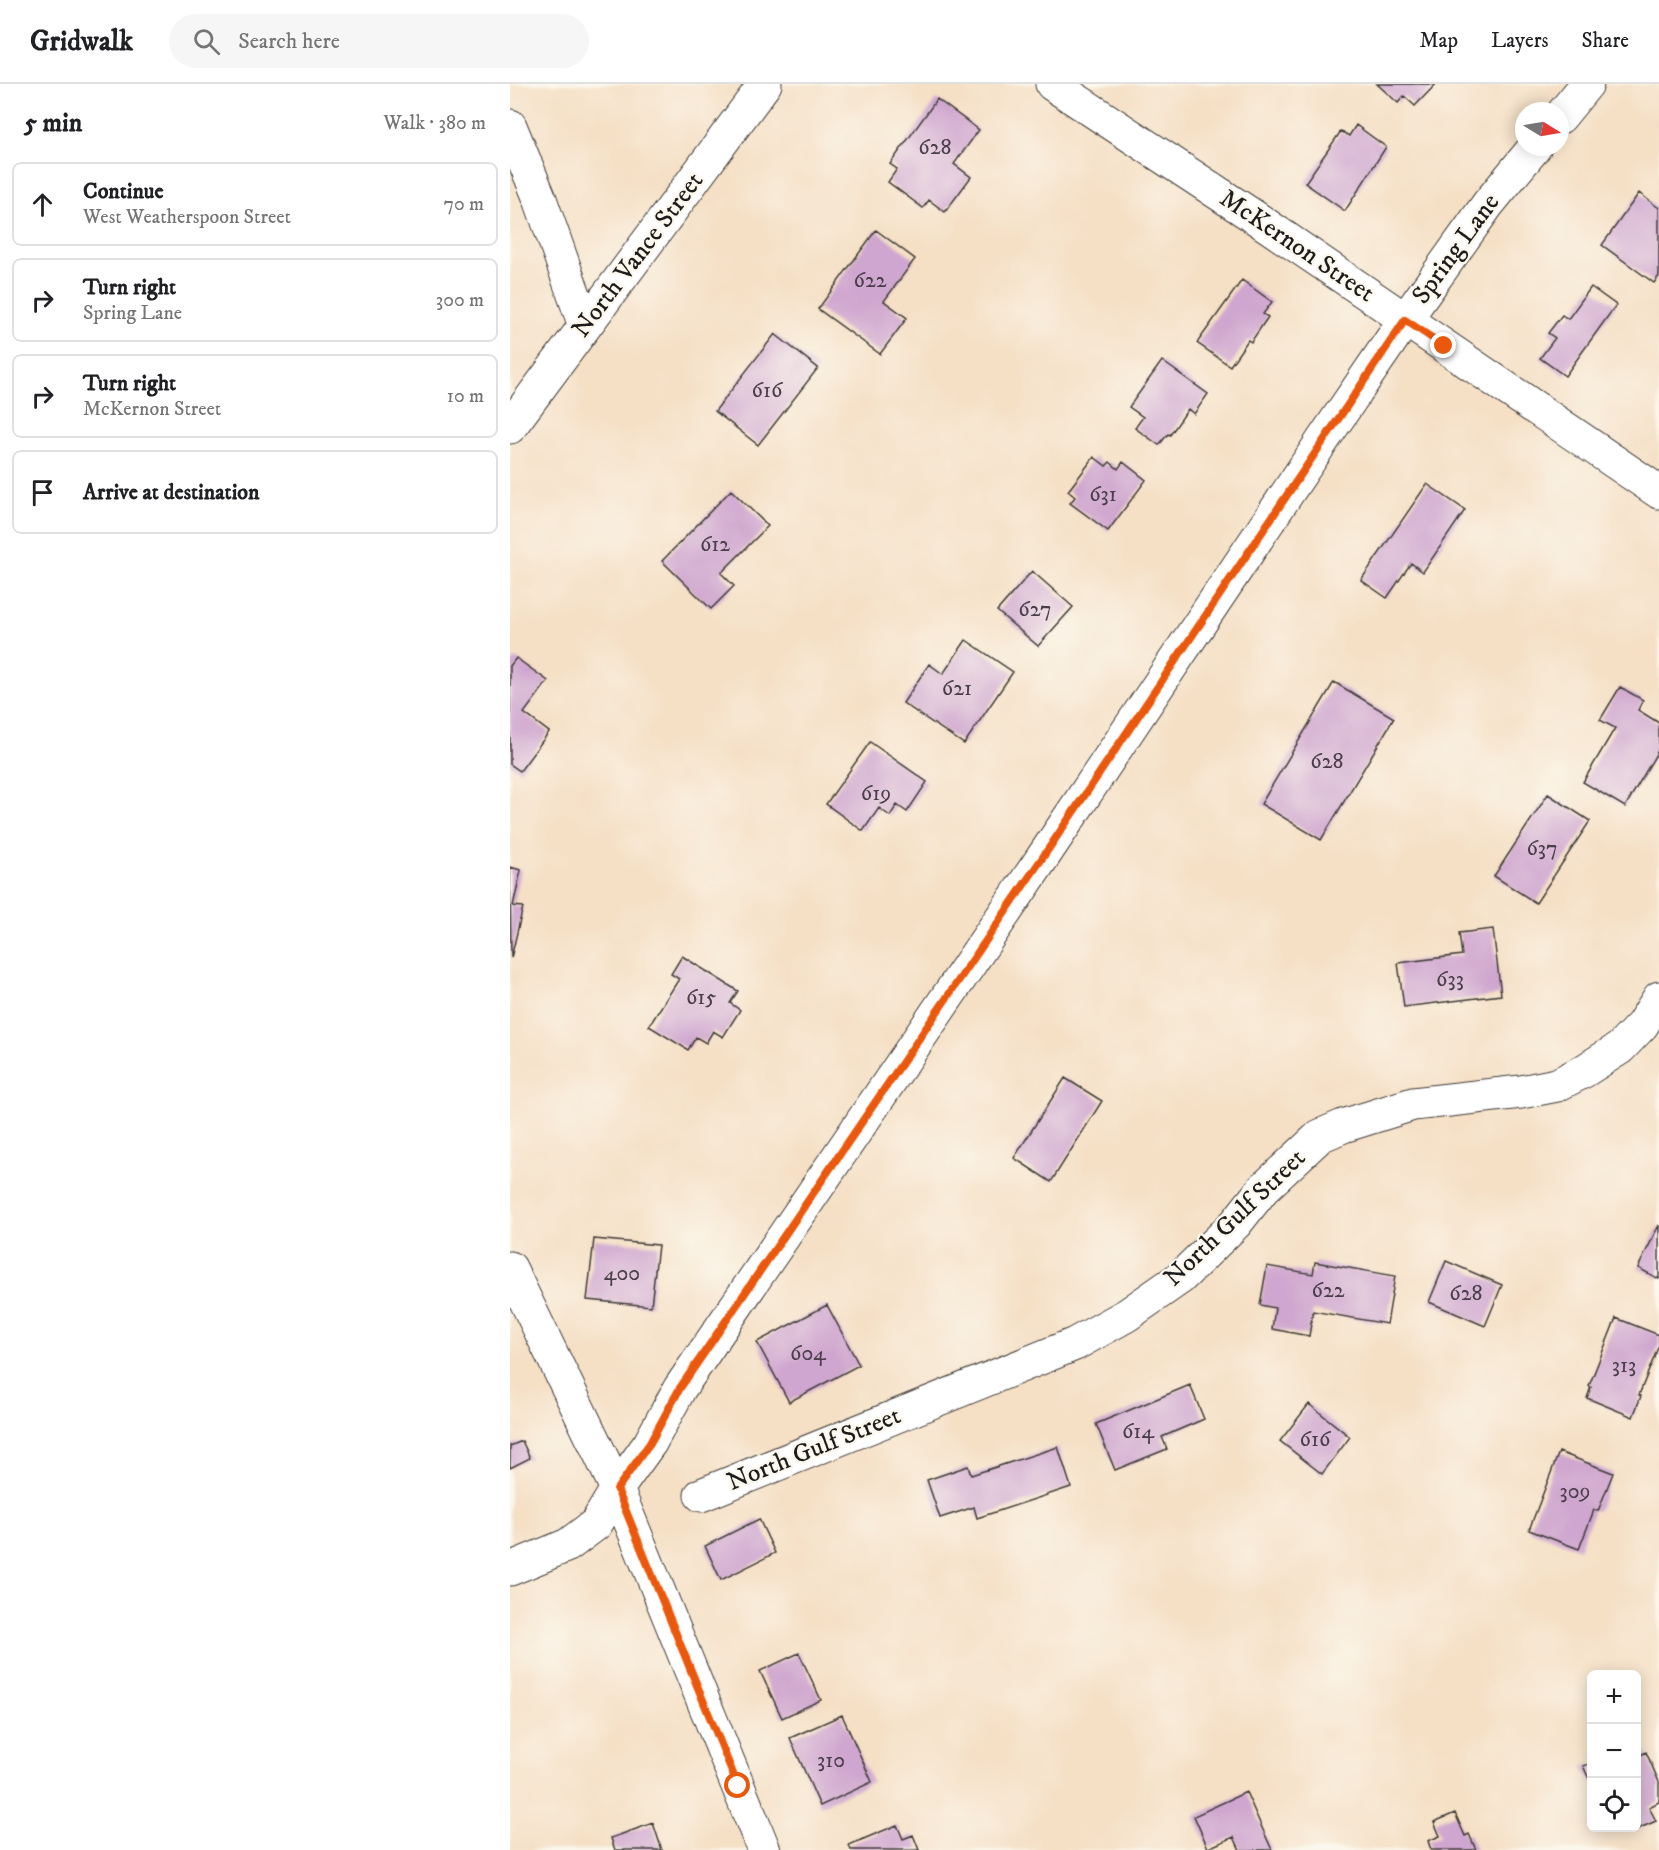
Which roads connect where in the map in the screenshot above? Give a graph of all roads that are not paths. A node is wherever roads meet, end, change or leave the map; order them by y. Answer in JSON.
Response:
{"nodes":[{"id":1,"x":765,"y":84,"type":"edge"},
{"id":2,"x":1052,"y":84,"type":"edge"},
{"id":3,"x":1587,"y":84,"type":"edge"},
{"id":4,"x":1569,"y":106,"type":"edge"},
{"id":5,"x":510,"y":126,"type":"edge"},
{"id":6,"x":1528,"y":156,"type":"edge"},
{"id":7,"x":1405,"y":320,"type":"junction"},
{"id":8,"x":585,"y":326,"type":"junction"},
{"id":9,"x":510,"y":427,"type":"edge"},
{"id":10,"x":1659,"y":492,"type":"edge"},
{"id":11,"x":1659,"y":998,"type":"edge"},
{"id":12,"x":510,"y":1268,"type":"edge"},
{"id":13,"x":617,"y":1489,"type":"junction"},
{"id":14,"x":701,"y":1495,"type":"dead end"},
{"id":15,"x":510,"y":1569,"type":"edge"},
{"id":16,"x":764,"y":1850,"type":"edge"}],
"edges":[{"from":1,"to":8,"type":"street","name":"North Vance Street"},
{"from":2,"to":7,"type":"street","name":"McKernon Street"},
{"from":3,"to":4,"type":"street"},
{"from":5,"to":8,"type":"street"},
{"from":6,"to":7,"type":"street","name":"Spring Lane"},
{"from":7,"to":10,"type":"street","name":"McKernon Street"},
{"from":7,"to":13,"type":"street","name":"Spring Lane"},
{"from":8,"to":9,"type":"street","name":"North Vance Street"},
{"from":11,"to":14,"type":"street","name":"North Gulf Street"},
{"from":12,"to":13,"type":"street"},
{"from":13,"to":15,"type":"street"},
{"from":13,"to":16,"type":"street"}]}
